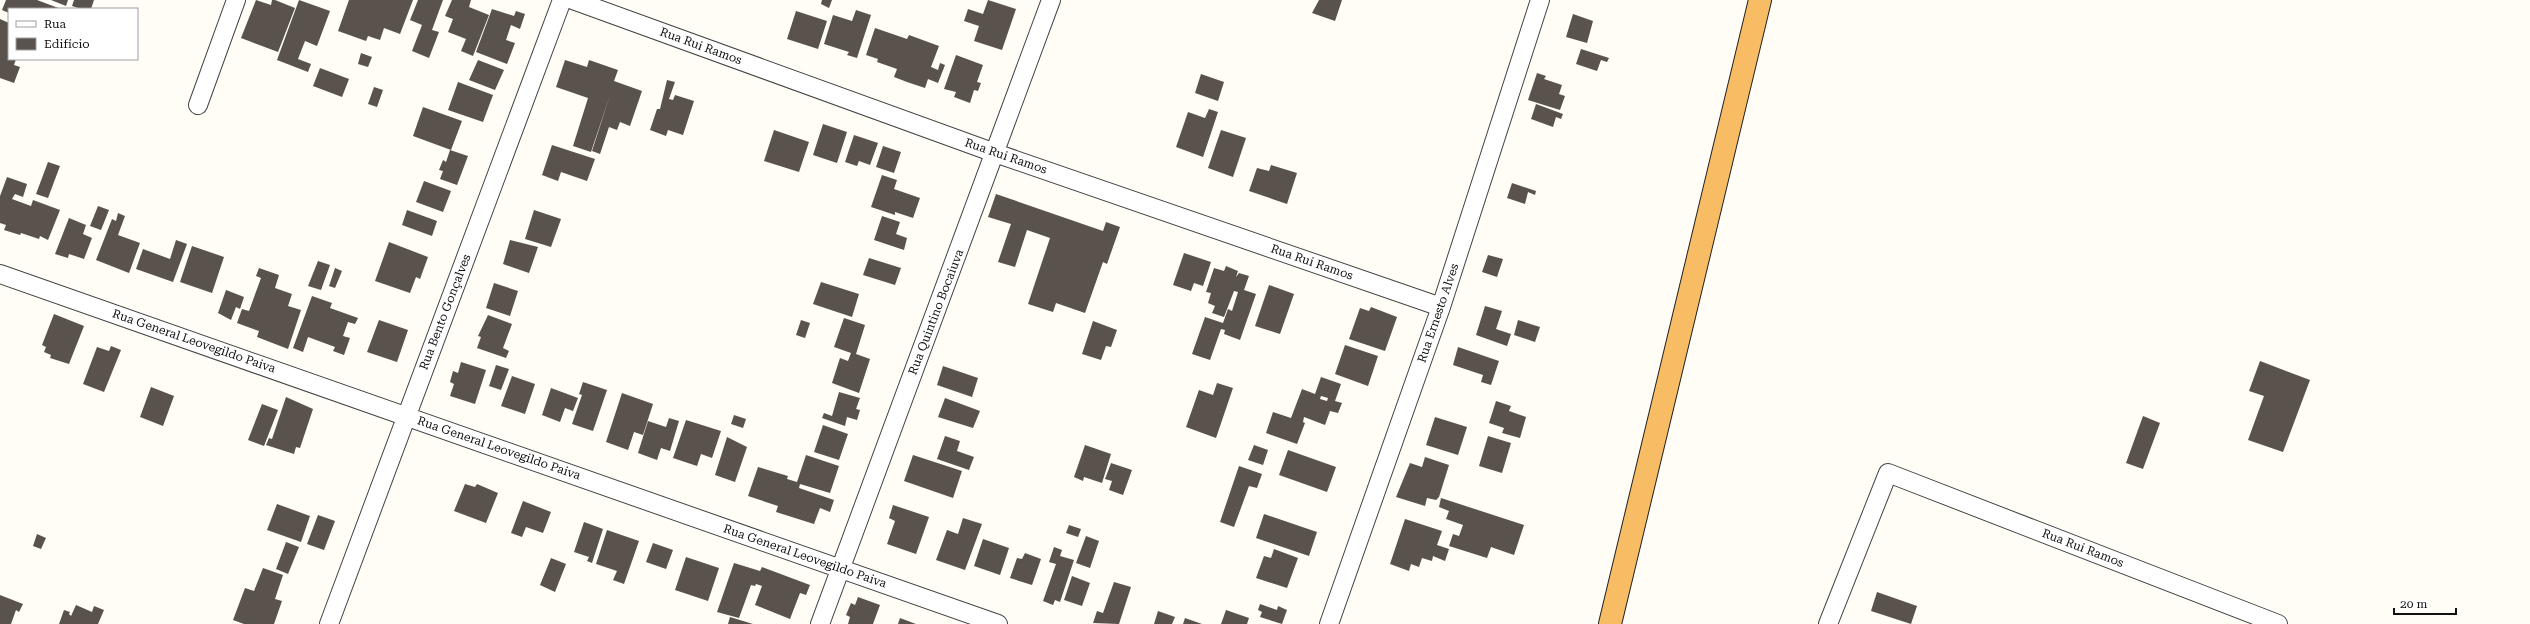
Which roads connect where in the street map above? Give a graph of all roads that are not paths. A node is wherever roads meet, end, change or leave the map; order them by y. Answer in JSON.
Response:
{"nodes":[{"id":1,"x":236,"y":0,"type":"edge"},
{"id":2,"x":562,"y":0,"type":"edge"},
{"id":3,"x":573,"y":0,"type":"edge"},
{"id":4,"x":1051,"y":0,"type":"edge"},
{"id":5,"x":1540,"y":0,"type":"edge"},
{"id":6,"x":1760,"y":0,"type":"edge"},
{"id":7,"x":198,"y":105,"type":"dead end"},
{"id":8,"x":995,"y":153,"type":"junction"},
{"id":9,"x":0,"y":274,"type":"edge"},
{"id":10,"x":1441,"y":307,"type":"junction"},
{"id":11,"x":406,"y":415,"type":"junction"},
{"id":12,"x":840,"y":568,"type":"junction"},
{"id":13,"x":328,"y":624,"type":"edge"},
{"id":14,"x":820,"y":624,"type":"edge"},
{"id":15,"x":998,"y":624,"type":"edge"},
{"id":16,"x":1329,"y":624,"type":"edge"},
{"id":17,"x":1610,"y":624,"type":"edge"},
{"id":18,"x":1828,"y":624,"type":"edge"},
{"id":19,"x":2278,"y":624,"type":"edge"}],
"edges":[{"from":1,"to":7,"type":"street"},
{"from":2,"to":11,"type":"street","name":"Rua Bento Gonçalves"},
{"from":3,"to":8,"type":"street","name":"Rua Rui Ramos"},
{"from":4,"to":8,"type":"street","name":"Rua Quintino Bocaiuva"},
{"from":5,"to":10,"type":"street","name":"Rua Ernesto Alves"},
{"from":6,"to":17,"type":"highway"},
{"from":8,"to":10,"type":"street","name":"Rua Rui Ramos"},
{"from":8,"to":12,"type":"street","name":"Rua Quintino Bocaiuva"},
{"from":9,"to":11,"type":"street","name":"Rua General Leovegildo Paiva"},
{"from":10,"to":16,"type":"street","name":"Rua Ernesto Alves"},
{"from":11,"to":12,"type":"street","name":"Rua General Leovegildo Paiva"},
{"from":11,"to":13,"type":"street","name":"Rua Bento Gonçalves"},
{"from":12,"to":14,"type":"street","name":"Rua Quintino Bocaiuva"},
{"from":12,"to":15,"type":"street","name":"Rua General Leovegildo Paiva"},
{"from":18,"to":19,"type":"street","name":"Rua Rui Ramos"}]}
